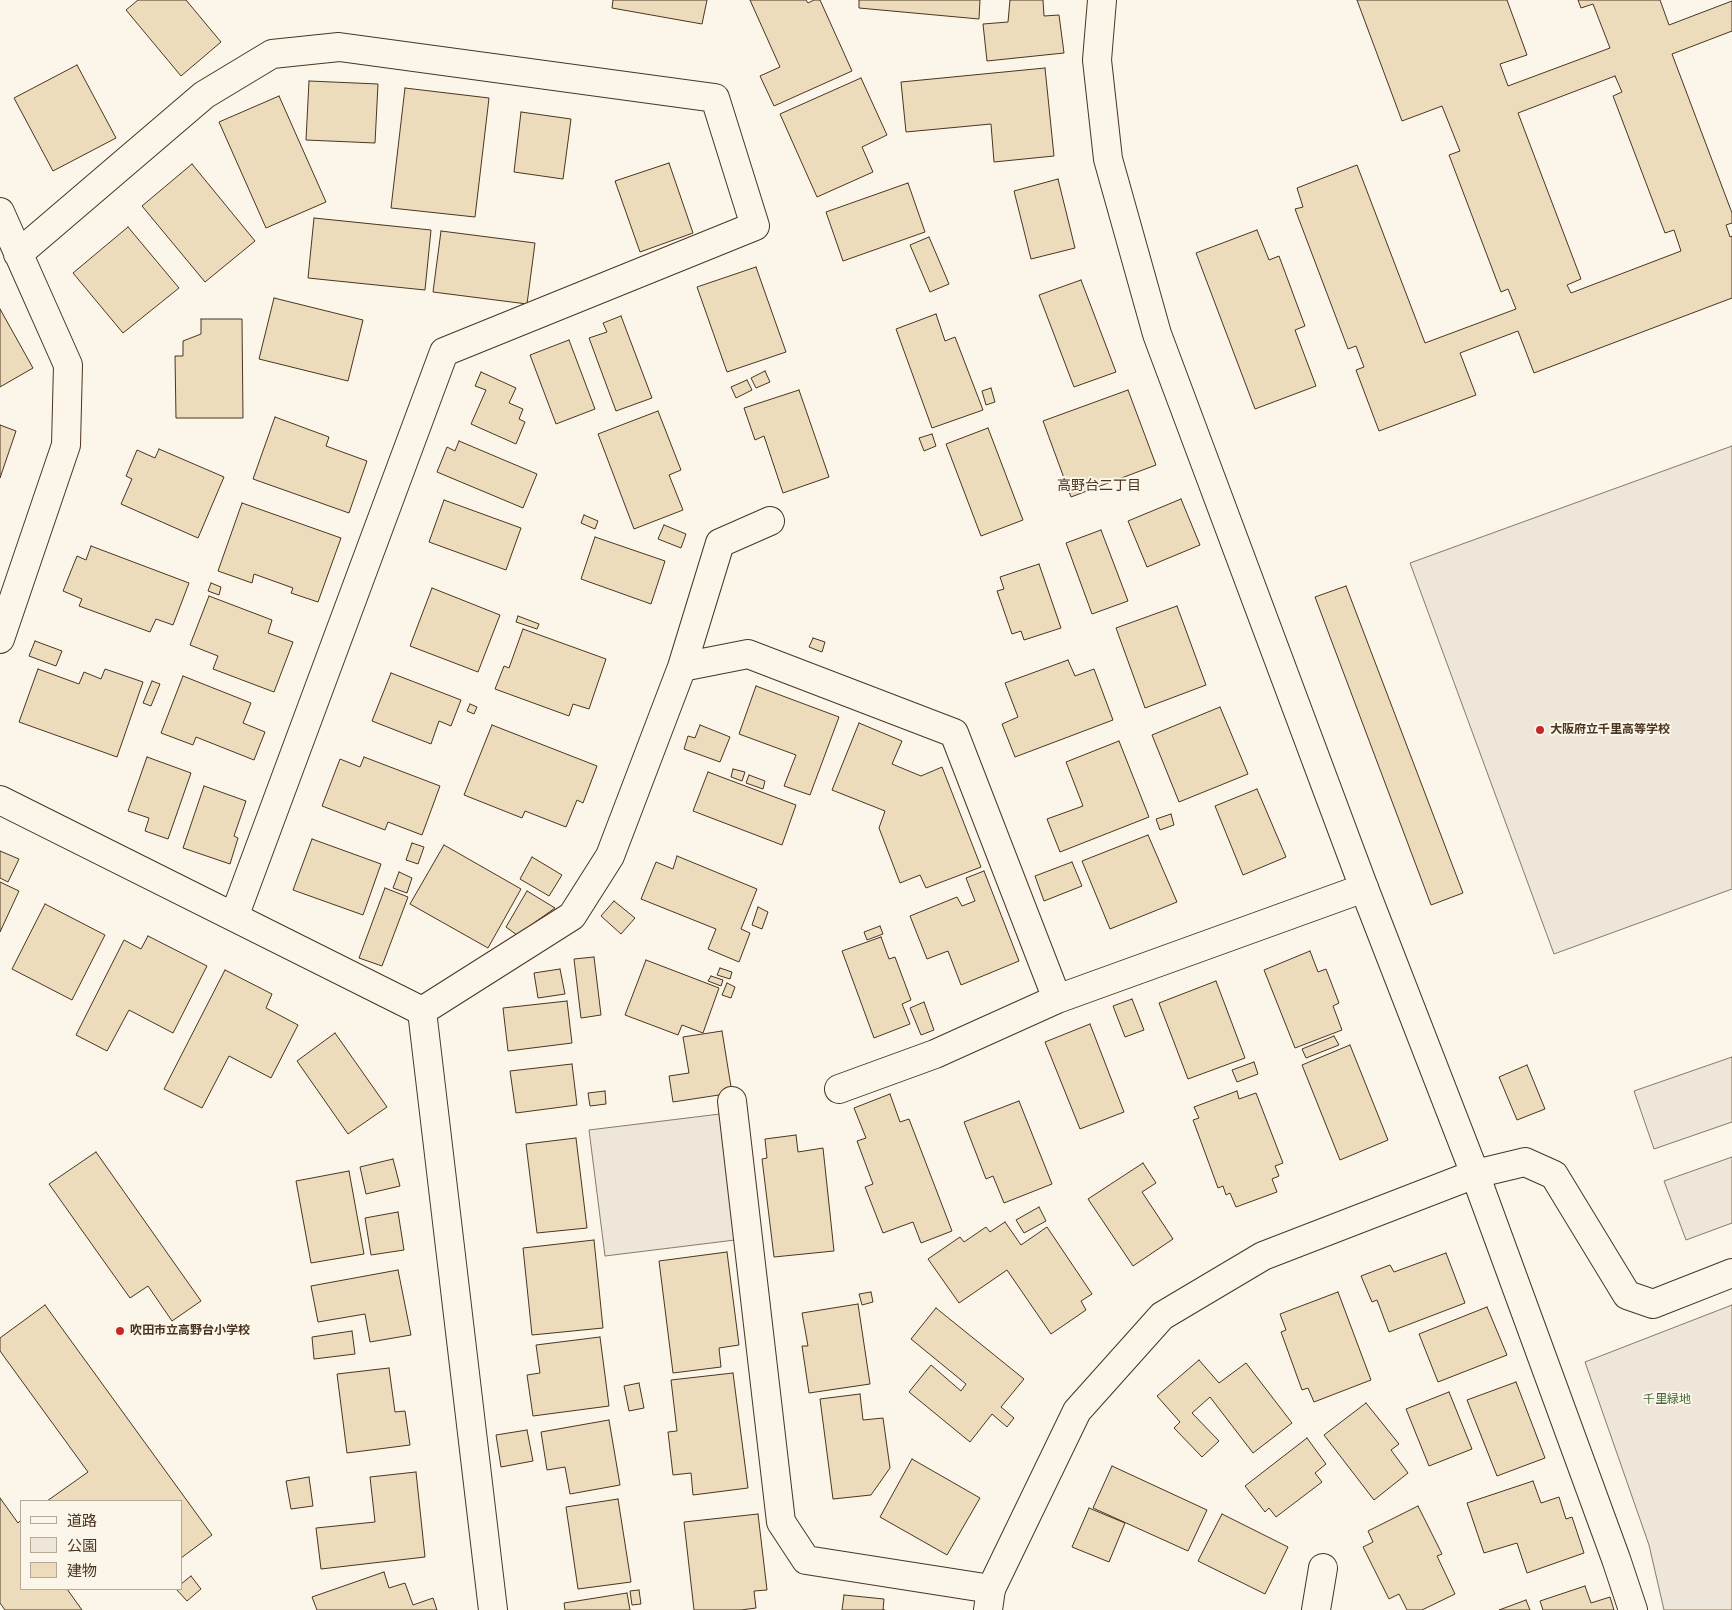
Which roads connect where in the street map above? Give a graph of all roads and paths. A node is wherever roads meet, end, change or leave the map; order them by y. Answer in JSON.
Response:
{"nodes":[{"id":1,"x":1102,"y":0,"type":"edge"},
{"id":2,"x":0,"y":212,"type":"edge"},
{"id":3,"x":18,"y":254,"type":"junction"},
{"id":4,"x":770,"y":521,"type":"dead end"},
{"id":5,"x":0,"y":639,"type":"edge"},
{"id":6,"x":682,"y":667,"type":"junction"},
{"id":7,"x":0,"y":800,"type":"edge"},
{"id":8,"x":1364,"y":888,"type":"junction"},
{"id":9,"x":234,"y":917,"type":"junction"},
{"id":10,"x":1057,"y":999,"type":"junction"},
{"id":11,"x":422,"y":1011,"type":"junction"},
{"id":12,"x":839,"y":1089,"type":"dead end"},
{"id":13,"x":732,"y":1101,"type":"dead end"},
{"id":14,"x":1475,"y":1174,"type":"junction"},
{"id":15,"x":1732,"y":1274,"type":"edge"},
{"id":16,"x":1323,"y":1568,"type":"dead end"},
{"id":17,"x":989,"y":1600,"type":"edge"},
{"id":18,"x":493,"y":1610,"type":"edge"},
{"id":19,"x":1316,"y":1610,"type":"edge"},
{"id":20,"x":1633,"y":1610,"type":"edge"}],
"edges":[{"from":1,"to":8,"type":"street"},
{"from":2,"to":3,"type":"street"},
{"from":3,"to":5,"type":"street"},
{"from":3,"to":9,"type":"street"},
{"from":4,"to":6,"type":"street"},
{"from":6,"to":10,"type":"street"},
{"from":6,"to":11,"type":"street"},
{"from":7,"to":9,"type":"street"},
{"from":8,"to":10,"type":"street"},
{"from":8,"to":14,"type":"street"},
{"from":9,"to":11,"type":"street"},
{"from":10,"to":12,"type":"street"},
{"from":11,"to":18,"type":"street"},
{"from":13,"to":17,"type":"street"},
{"from":14,"to":15,"type":"street"},
{"from":14,"to":17,"type":"street"},
{"from":14,"to":20,"type":"street"},
{"from":16,"to":19,"type":"street"}]}
